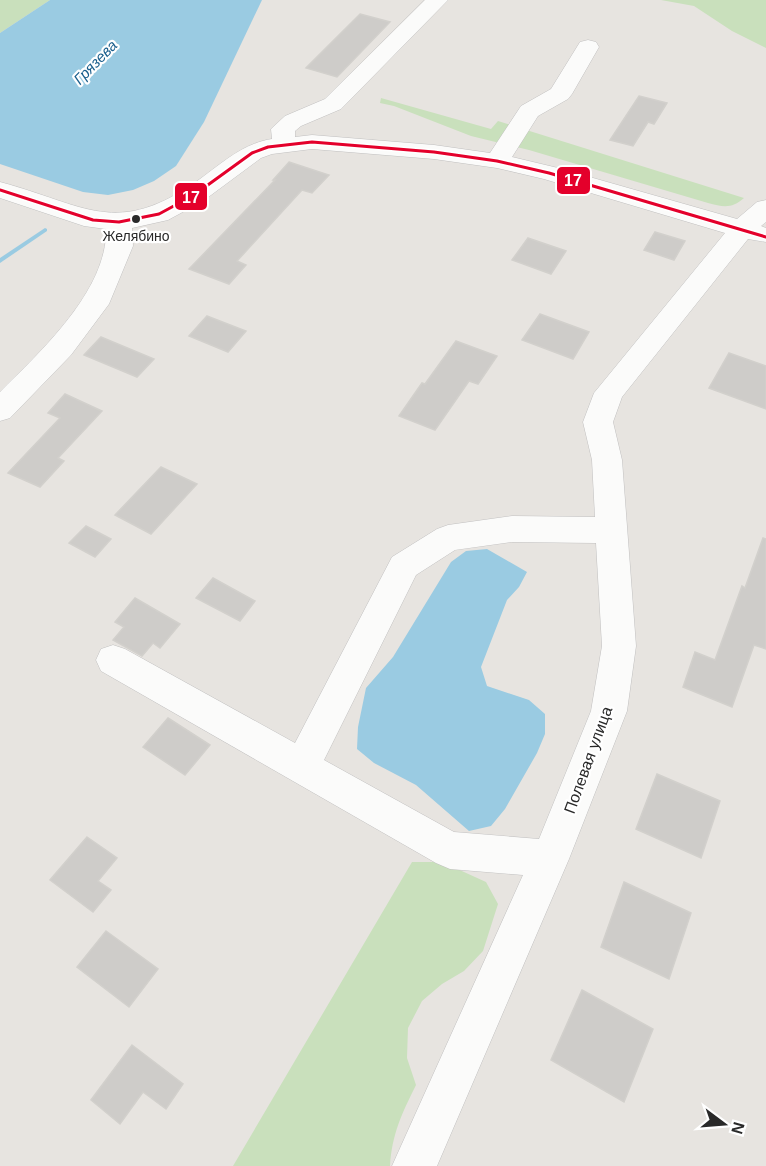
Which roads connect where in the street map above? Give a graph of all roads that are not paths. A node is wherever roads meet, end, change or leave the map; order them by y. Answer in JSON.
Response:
{"nodes":[{"id":1,"x":437,"y":0,"type":"edge"},
{"id":2,"x":588,"y":47,"type":"dead end"},
{"id":3,"x":308,"y":115,"type":"junction"},
{"id":4,"x":284,"y":144,"type":"junction"},
{"id":5,"x":374,"y":146,"type":"junction"},
{"id":6,"x":497,"y":161,"type":"junction"},
{"id":7,"x":0,"y":190,"type":"edge"},
{"id":8,"x":119,"y":222,"type":"junction"},
{"id":9,"x":760,"y":225,"type":"edge"},
{"id":10,"x":0,"y":410,"type":"edge"},
{"id":11,"x":612,"y":530,"type":"junction"},
{"id":12,"x":113,"y":660,"type":"dead end"},
{"id":13,"x":302,"y":767,"type":"junction"},
{"id":14,"x":550,"y":859,"type":"junction"},
{"id":15,"x":414,"y":1166,"type":"edge"}],
"edges":[{"from":1,"to":3,"type":"street"},
{"from":2,"to":6,"type":"street"},
{"from":3,"to":4,"type":"street"},
{"from":3,"to":5,"type":"street"},
{"from":4,"to":5,"type":"street"},
{"from":4,"to":8,"type":"street"},
{"from":5,"to":6,"type":"street"},
{"from":6,"to":9,"type":"street"},
{"from":7,"to":8,"type":"street"},
{"from":8,"to":10,"type":"street"},
{"from":9,"to":11,"type":"street","name":"Полевая улица"},
{"from":11,"to":13,"type":"street"},
{"from":11,"to":14,"type":"street","name":"Полевая улица"},
{"from":12,"to":13,"type":"street"},
{"from":13,"to":14,"type":"street"},
{"from":14,"to":15,"type":"street","name":"Полевая улица"}]}
